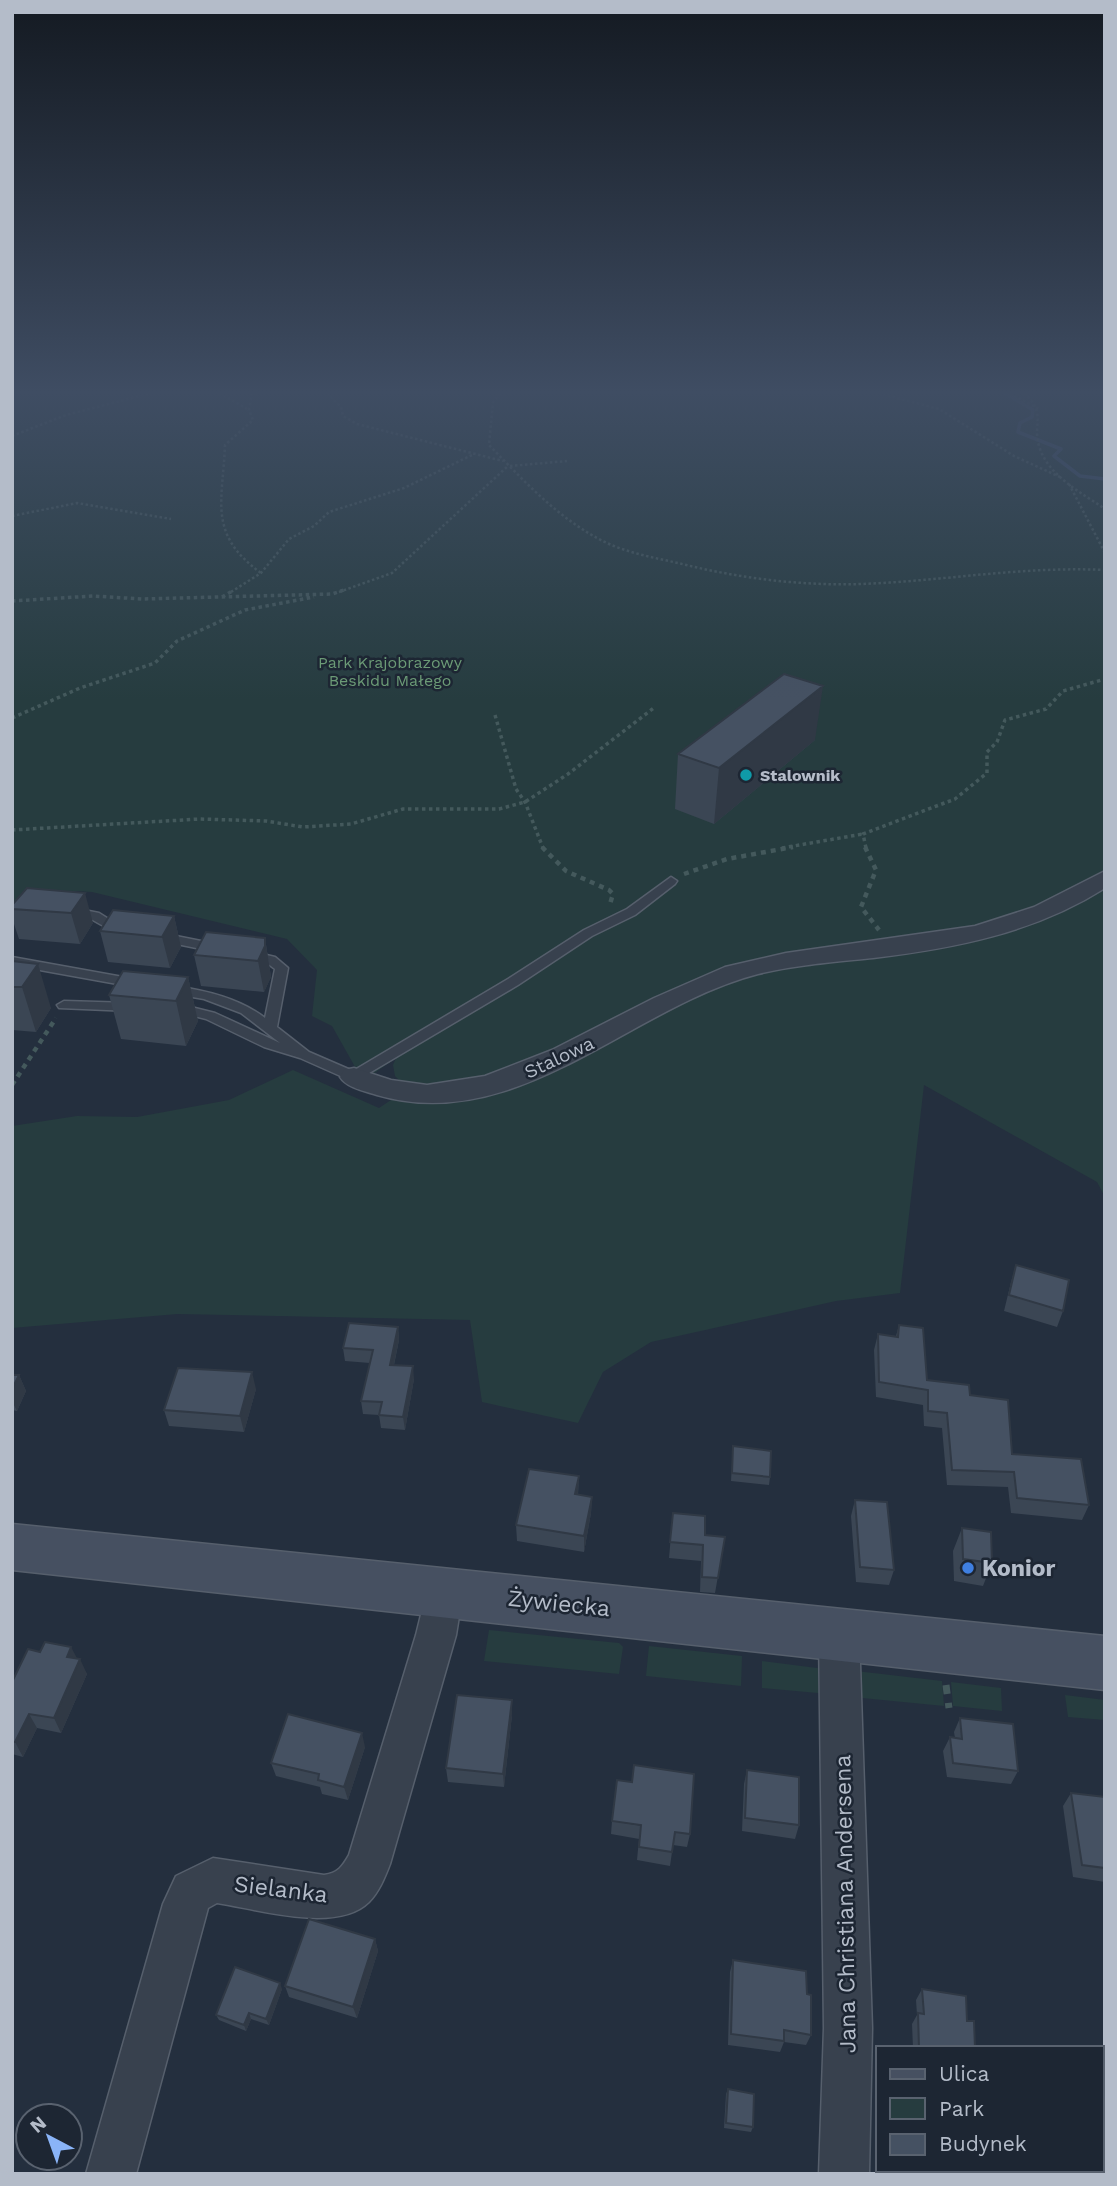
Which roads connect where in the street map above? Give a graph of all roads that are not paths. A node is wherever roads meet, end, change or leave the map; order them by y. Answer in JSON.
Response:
{"nodes":[{"id":1,"x":1105,"y":878,"type":"edge"},
{"id":2,"x":671,"y":881,"type":"road end"},
{"id":3,"x":63,"y":911,"type":"edge"},
{"id":4,"x":12,"y":961,"type":"edge"},
{"id":5,"x":64,"y":1005,"type":"dead end"},
{"id":6,"x":270,"y":1027,"type":"junction"},
{"id":7,"x":304,"y":1055,"type":"junction"},
{"id":8,"x":354,"y":1077,"type":"junction"},
{"id":9,"x":12,"y":1547,"type":"edge"},
{"id":10,"x":444,"y":1591,"type":"junction"},
{"id":11,"x":839,"y":1633,"type":"junction"},
{"id":12,"x":1105,"y":1663,"type":"edge"},
{"id":13,"x":111,"y":2174,"type":"edge"},
{"id":14,"x":844,"y":2174,"type":"edge"}],
"edges":[{"from":1,"to":8,"type":"street","name":"Stalowa"},
{"from":2,"to":8,"type":"lane"},
{"from":3,"to":6,"type":"lane"},
{"from":4,"to":6,"type":"lane","name":"Stalowa"},
{"from":5,"to":7,"type":"lane"},
{"from":6,"to":7,"type":"lane","name":"Stalowa"},
{"from":7,"to":8,"type":"lane","name":"Stalowa"},
{"from":9,"to":10,"type":"main road","name":"Żywiecka"},
{"from":10,"to":11,"type":"main road","name":"Żywiecka"},
{"from":10,"to":13,"type":"street","name":"Sielanka"},
{"from":11,"to":12,"type":"main road","name":"Żywiecka"},
{"from":11,"to":14,"type":"street","name":"Jana Christiana Andersena"}]}
